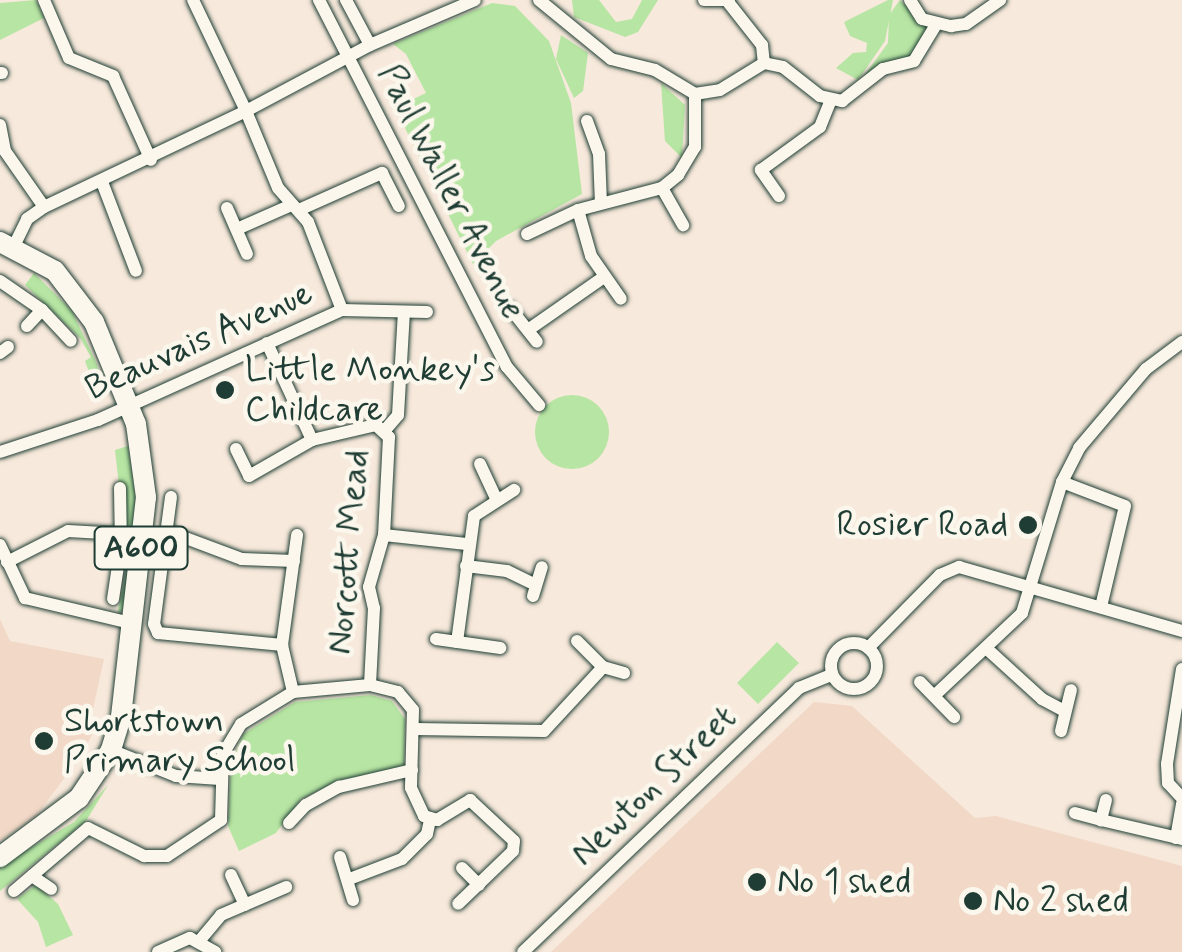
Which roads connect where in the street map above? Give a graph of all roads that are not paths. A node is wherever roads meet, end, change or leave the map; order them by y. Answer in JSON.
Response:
{"nodes":[{"id":1,"x":44,"y":0,"type":"edge"},
{"id":2,"x":193,"y":0,"type":"edge"},
{"id":3,"x":319,"y":0,"type":"edge"},
{"id":4,"x":346,"y":0,"type":"edge"},
{"id":5,"x":475,"y":0,"type":"edge"},
{"id":6,"x":538,"y":0,"type":"edge"},
{"id":7,"x":704,"y":0,"type":"edge"},
{"id":8,"x":910,"y":0,"type":"edge"},
{"id":9,"x":1000,"y":0,"type":"edge"},
{"id":10,"x":728,"y":1,"type":"edge"},
{"id":11,"x":446,"y":6,"type":"edge"},
{"id":12,"x":937,"y":23,"type":"junction"},
{"id":13,"x":370,"y":45,"type":"junction"},
{"id":14,"x":348,"y":56,"type":"junction"},
{"id":15,"x":764,"y":63,"type":"junction"},
{"id":16,"x":694,"y":94,"type":"junction"},
{"id":17,"x":831,"y":100,"type":"junction"},
{"id":18,"x":246,"y":111,"type":"junction"},
{"id":19,"x":588,"y":120,"type":"dead end"},
{"id":20,"x":0,"y":125,"type":"edge"},
{"id":21,"x":151,"y":160,"type":"junction"},
{"id":22,"x":102,"y":182,"type":"junction"},
{"id":23,"x":662,"y":188,"type":"junction"},
{"id":24,"x":779,"y":196,"type":"dead end"},
{"id":25,"x":600,"y":202,"type":"junction"},
{"id":26,"x":398,"y":206,"type":"dead end"},
{"id":27,"x":44,"y":207,"type":"junction"},
{"id":28,"x":228,"y":208,"type":"dead end"},
{"id":29,"x":295,"y":208,"type":"junction"},
{"id":30,"x":578,"y":210,"type":"junction"},
{"id":31,"x":683,"y":224,"type":"dead end"},
{"id":32,"x":236,"y":229,"type":"junction"},
{"id":33,"x":527,"y":234,"type":"dead end"},
{"id":34,"x":7,"y":244,"type":"edge"},
{"id":35,"x":247,"y":254,"type":"dead end"},
{"id":36,"x":136,"y":272,"type":"dead end"},
{"id":37,"x":604,"y":277,"type":"junction"},
{"id":38,"x":0,"y":281,"type":"edge"},
{"id":39,"x":622,"y":299,"type":"dead end"},
{"id":40,"x":510,"y":308,"type":"dead end"},
{"id":41,"x":42,"y":310,"type":"junction"},
{"id":42,"x":342,"y":310,"type":"junction"},
{"id":43,"x":404,"y":312,"type":"junction"},
{"id":44,"x":427,"y":312,"type":"dead end"},
{"id":45,"x":27,"y":326,"type":"dead end"},
{"id":46,"x":528,"y":330,"type":"junction"},
{"id":47,"x":71,"y":340,"type":"dead end"},
{"id":48,"x":537,"y":342,"type":"dead end"},
{"id":49,"x":1182,"y":342,"type":"edge"},
{"id":50,"x":267,"y":344,"type":"junction"},
{"id":51,"x":539,"y":405,"type":"dead end"},
{"id":52,"x":130,"y":406,"type":"junction"},
{"id":53,"x":386,"y":429,"type":"junction"},
{"id":54,"x":312,"y":440,"type":"junction"},
{"id":55,"x":236,"y":449,"type":"dead end"},
{"id":56,"x":0,"y":452,"type":"edge"},
{"id":57,"x":480,"y":464,"type":"dead end"},
{"id":58,"x":1062,"y":482,"type":"junction"},
{"id":59,"x":120,"y":488,"type":"dead end"},
{"id":60,"x":514,"y":490,"type":"dead end"},
{"id":61,"x":171,"y":497,"type":"dead end"},
{"id":62,"x":496,"y":498,"type":"junction"},
{"id":63,"x":168,"y":531,"type":"junction"},
{"id":64,"x":121,"y":534,"type":"junction"},
{"id":65,"x":296,"y":535,"type":"dead end"},
{"id":66,"x":384,"y":535,"type":"junction"},
{"id":67,"x":468,"y":544,"type":"junction"},
{"id":68,"x":0,"y":545,"type":"edge"},
{"id":69,"x":294,"y":561,"type":"junction"},
{"id":70,"x":7,"y":562,"type":"junction"},
{"id":71,"x":466,"y":566,"type":"junction"},
{"id":72,"x":542,"y":568,"type":"dead end"},
{"id":73,"x":1030,"y":587,"type":"junction"},
{"id":74,"x":113,"y":599,"type":"dead end"},
{"id":75,"x":1101,"y":607,"type":"junction"},
{"id":76,"x":130,"y":623,"type":"junction"},
{"id":77,"x":1182,"y":631,"type":"edge"},
{"id":78,"x":436,"y":640,"type":"dead end"},
{"id":79,"x":577,"y":641,"type":"dead end"},
{"id":80,"x":457,"y":642,"type":"junction"},
{"id":81,"x":282,"y":644,"type":"junction"},
{"id":82,"x":500,"y":648,"type":"dead end"},
{"id":83,"x":868,"y":648,"type":"junction"},
{"id":84,"x":986,"y":648,"type":"junction"},
{"id":85,"x":602,"y":667,"type":"junction"},
{"id":86,"x":1182,"y":670,"type":"edge"},
{"id":87,"x":624,"y":673,"type":"dead end"},
{"id":88,"x":832,"y":674,"type":"junction"},
{"id":89,"x":920,"y":682,"type":"dead end"},
{"id":90,"x":370,"y":685,"type":"junction"},
{"id":91,"x":1071,"y":690,"type":"dead end"},
{"id":92,"x":293,"y":692,"type":"junction"},
{"id":93,"x":934,"y":696,"type":"junction"},
{"id":94,"x":1065,"y":711,"type":"junction"},
{"id":95,"x":954,"y":717,"type":"dead end"},
{"id":96,"x":415,"y":729,"type":"junction"},
{"id":97,"x":1061,"y":732,"type":"dead end"},
{"id":98,"x":111,"y":750,"type":"junction"},
{"id":99,"x":412,"y":770,"type":"junction"},
{"id":100,"x":220,"y":779,"type":"junction"},
{"id":101,"x":1106,"y":800,"type":"dead end"},
{"id":102,"x":1182,"y":801,"type":"edge"},
{"id":103,"x":1075,"y":813,"type":"dead end"},
{"id":104,"x":430,"y":820,"type":"junction"},
{"id":105,"x":1101,"y":820,"type":"junction"},
{"id":106,"x":289,"y":823,"type":"dead end"},
{"id":107,"x":1179,"y":838,"type":"edge"},
{"id":108,"x":0,"y":857,"type":"edge"},
{"id":109,"x":340,"y":857,"type":"dead end"},
{"id":110,"x":462,"y":868,"type":"dead end"},
{"id":111,"x":231,"y":874,"type":"dead end"},
{"id":112,"x":32,"y":876,"type":"junction"},
{"id":113,"x":352,"y":878,"type":"junction"},
{"id":114,"x":479,"y":885,"type":"junction"},
{"id":115,"x":286,"y":887,"type":"dead end"},
{"id":116,"x":51,"y":889,"type":"dead end"},
{"id":117,"x":14,"y":891,"type":"dead end"},
{"id":118,"x":354,"y":900,"type":"dead end"},
{"id":119,"x":458,"y":904,"type":"dead end"},
{"id":120,"x":244,"y":905,"type":"junction"},
{"id":121,"x":201,"y":940,"type":"junction"},
{"id":122,"x":158,"y":952,"type":"edge"},
{"id":123,"x":215,"y":952,"type":"edge"},
{"id":124,"x":523,"y":952,"type":"edge"}],
"edges":[{"from":1,"to":21,"type":"street"},
{"from":2,"to":18,"type":"street"},
{"from":3,"to":14,"type":"street","name":"Paul Waller Avenue"},
{"from":4,"to":13,"type":"street"},
{"from":5,"to":11,"type":"street"},
{"from":6,"to":16,"type":"street"},
{"from":7,"to":10,"type":"street"},
{"from":8,"to":12,"type":"street"},
{"from":9,"to":12,"type":"street"},
{"from":10,"to":15,"type":"street"},
{"from":11,"to":13,"type":"street"},
{"from":12,"to":17,"type":"street"},
{"from":13,"to":14,"type":"street"},
{"from":14,"to":18,"type":"street"},
{"from":14,"to":51,"type":"street","name":"Paul Waller Avenue"},
{"from":15,"to":16,"type":"street"},
{"from":15,"to":17,"type":"street"},
{"from":16,"to":23,"type":"street"},
{"from":17,"to":24,"type":"street"},
{"from":18,"to":21,"type":"street"},
{"from":18,"to":29,"type":"street"},
{"from":19,"to":25,"type":"street"},
{"from":20,"to":27,"type":"street"},
{"from":21,"to":22,"type":"street"},
{"from":22,"to":27,"type":"street"},
{"from":22,"to":36,"type":"street"},
{"from":23,"to":25,"type":"street"},
{"from":23,"to":31,"type":"street"},
{"from":25,"to":30,"type":"street"},
{"from":26,"to":29,"type":"street"},
{"from":27,"to":34,"type":"street"},
{"from":28,"to":32,"type":"street"},
{"from":29,"to":32,"type":"street"},
{"from":29,"to":42,"type":"street"},
{"from":30,"to":33,"type":"street"},
{"from":30,"to":37,"type":"street"},
{"from":32,"to":35,"type":"street"},
{"from":34,"to":52,"type":"main road","number":"A600"},
{"from":37,"to":39,"type":"street"},
{"from":37,"to":46,"type":"street"},
{"from":38,"to":41,"type":"street"},
{"from":40,"to":46,"type":"street"},
{"from":41,"to":45,"type":"street"},
{"from":41,"to":47,"type":"street"},
{"from":42,"to":43,"type":"street","name":"Beauvais Avenue"},
{"from":42,"to":50,"type":"street","name":"Beauvais Avenue"},
{"from":43,"to":44,"type":"street","name":"Beauvais Avenue"},
{"from":43,"to":53,"type":"street"},
{"from":46,"to":48,"type":"street"},
{"from":49,"to":58,"type":"street"},
{"from":50,"to":52,"type":"street","name":"Beauvais Avenue"},
{"from":50,"to":54,"type":"street","name":"Norcott Mead"},
{"from":52,"to":56,"type":"street","name":"Beauvais Avenue"},
{"from":52,"to":76,"type":"main road","number":"A600"},
{"from":53,"to":54,"type":"street","name":"Norcott Mead"},
{"from":53,"to":66,"type":"street","name":"Norcott Mead"},
{"from":54,"to":55,"type":"street"},
{"from":57,"to":62,"type":"street"},
{"from":58,"to":73,"type":"street"},
{"from":58,"to":75,"type":"street"},
{"from":59,"to":64,"type":"street"},
{"from":60,"to":62,"type":"street"},
{"from":61,"to":63,"type":"street"},
{"from":62,"to":67,"type":"street"},
{"from":63,"to":69,"type":"street"},
{"from":63,"to":81,"type":"street"},
{"from":64,"to":70,"type":"street"},
{"from":64,"to":74,"type":"street"},
{"from":65,"to":69,"type":"street"},
{"from":66,"to":67,"type":"street"},
{"from":66,"to":90,"type":"street","name":"Norcott Mead"},
{"from":67,"to":71,"type":"street"},
{"from":68,"to":70,"type":"street"},
{"from":69,"to":81,"type":"street"},
{"from":70,"to":76,"type":"street"},
{"from":71,"to":72,"type":"street"},
{"from":71,"to":80,"type":"street"},
{"from":73,"to":75,"type":"street"},
{"from":73,"to":83,"type":"street"},
{"from":73,"to":84,"type":"street"},
{"from":75,"to":77,"type":"street"},
{"from":76,"to":98,"type":"main road","number":"A600"},
{"from":78,"to":80,"type":"street"},
{"from":79,"to":85,"type":"street"},
{"from":80,"to":82,"type":"street"},
{"from":81,"to":92,"type":"street"},
{"from":83,"to":88,"type":"street"},
{"from":83,"to":88,"type":"street"},
{"from":84,"to":93,"type":"street"},
{"from":84,"to":94,"type":"street"},
{"from":85,"to":87,"type":"street"},
{"from":85,"to":96,"type":"street"},
{"from":86,"to":102,"type":"street"},
{"from":88,"to":124,"type":"street","name":"Newton Street"},
{"from":89,"to":93,"type":"street"},
{"from":90,"to":92,"type":"street"},
{"from":90,"to":96,"type":"street"},
{"from":91,"to":94,"type":"street"},
{"from":92,"to":100,"type":"street"},
{"from":93,"to":95,"type":"street"},
{"from":94,"to":97,"type":"street"},
{"from":96,"to":99,"type":"street"},
{"from":98,"to":100,"type":"street"},
{"from":98,"to":108,"type":"main road","number":"A600"},
{"from":99,"to":104,"type":"street"},
{"from":99,"to":106,"type":"street"},
{"from":100,"to":112,"type":"street"},
{"from":101,"to":105,"type":"street"},
{"from":102,"to":107,"type":"street"},
{"from":103,"to":105,"type":"street"},
{"from":104,"to":113,"type":"street"},
{"from":104,"to":114,"type":"street"},
{"from":105,"to":107,"type":"street"},
{"from":109,"to":113,"type":"street"},
{"from":110,"to":114,"type":"street"},
{"from":111,"to":120,"type":"street"},
{"from":112,"to":116,"type":"street"},
{"from":112,"to":117,"type":"street"},
{"from":113,"to":118,"type":"street"},
{"from":114,"to":119,"type":"street"},
{"from":115,"to":120,"type":"street"},
{"from":120,"to":121,"type":"street"},
{"from":121,"to":122,"type":"street"},
{"from":121,"to":123,"type":"street"}]}
